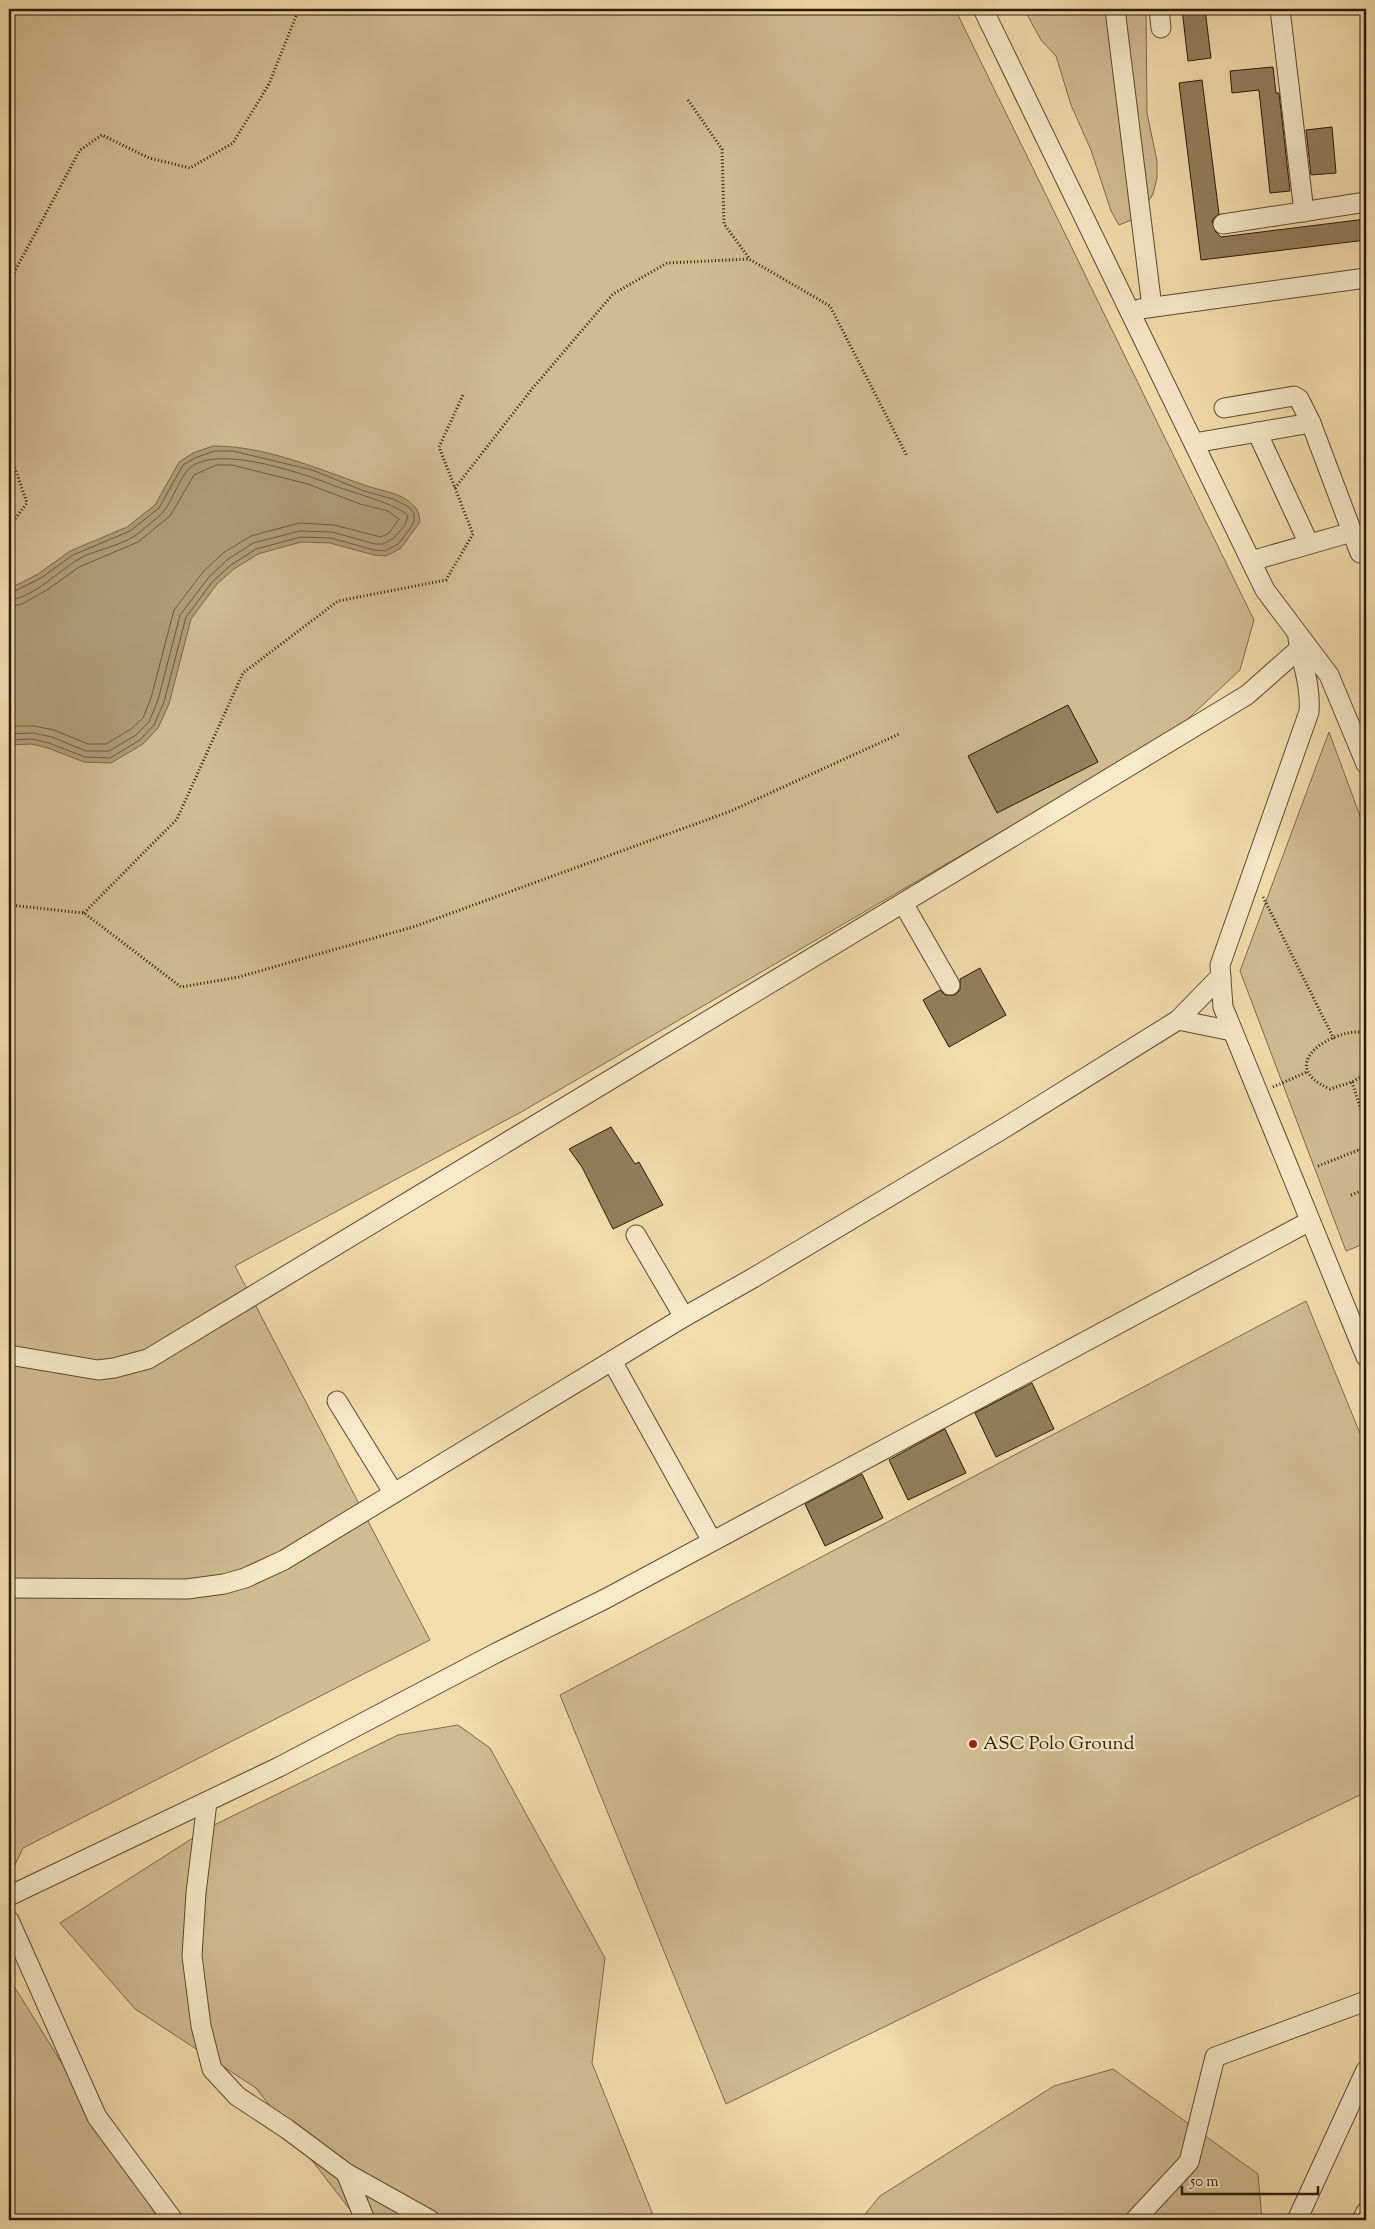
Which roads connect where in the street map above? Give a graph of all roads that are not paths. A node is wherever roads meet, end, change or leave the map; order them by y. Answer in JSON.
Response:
{"nodes":[{"id":1,"x":983,"y":9,"type":"edge"},
{"id":2,"x":1115,"y":9,"type":"edge"},
{"id":3,"x":1159,"y":9,"type":"edge"},
{"id":4,"x":1280,"y":9,"type":"edge"},
{"id":5,"x":1161,"y":28,"type":"dead end"},
{"id":6,"x":1366,"y":202,"type":"edge"},
{"id":7,"x":1304,"y":212,"type":"junction"},
{"id":8,"x":1224,"y":224,"type":"dead end"},
{"id":9,"x":1366,"y":278,"type":"edge"},
{"id":10,"x":1152,"y":307,"type":"junction"},
{"id":11,"x":1129,"y":310,"type":"junction"},
{"id":12,"x":1224,"y":408,"type":"dead end"},
{"id":13,"x":1311,"y":423,"type":"junction"},
{"id":14,"x":1257,"y":432,"type":"junction"},
{"id":15,"x":1194,"y":443,"type":"junction"},
{"id":16,"x":1352,"y":532,"type":"junction"},
{"id":17,"x":1309,"y":544,"type":"junction"},
{"id":18,"x":1360,"y":553,"type":"dead end"},
{"id":19,"x":1251,"y":561,"type":"junction"},
{"id":20,"x":1298,"y":640,"type":"junction"},
{"id":21,"x":1366,"y":764,"type":"edge"},
{"id":22,"x":903,"y":903,"type":"junction"},
{"id":23,"x":1221,"y":976,"type":"junction"},
{"id":24,"x":950,"y":985,"type":"dead end"},
{"id":25,"x":1178,"y":1020,"type":"junction"},
{"id":26,"x":1232,"y":1031,"type":"junction"},
{"id":27,"x":1310,"y":1221,"type":"junction"},
{"id":28,"x":636,"y":1234,"type":"dead end"},
{"id":29,"x":684,"y":1317,"type":"junction"},
{"id":30,"x":9,"y":1355,"type":"edge"},
{"id":31,"x":1366,"y":1357,"type":"edge"},
{"id":32,"x":612,"y":1361,"type":"junction"},
{"id":33,"x":337,"y":1401,"type":"dead end"},
{"id":34,"x":393,"y":1492,"type":"junction"},
{"id":35,"x":712,"y":1541,"type":"junction"},
{"id":36,"x":9,"y":1588,"type":"edge"},
{"id":37,"x":207,"y":1802,"type":"junction"},
{"id":38,"x":9,"y":1896,"type":"edge"},
{"id":39,"x":9,"y":1920,"type":"edge"},
{"id":40,"x":1366,"y":2001,"type":"edge"},
{"id":41,"x":1366,"y":2070,"type":"edge"},
{"id":42,"x":346,"y":2173,"type":"junction"},
{"id":43,"x":1366,"y":2212,"type":"edge"},
{"id":44,"x":173,"y":2220,"type":"edge"},
{"id":45,"x":365,"y":2220,"type":"edge"},
{"id":46,"x":430,"y":2220,"type":"edge"},
{"id":47,"x":1135,"y":2220,"type":"edge"},
{"id":48,"x":1296,"y":2220,"type":"edge"},
{"id":49,"x":1362,"y":2220,"type":"edge"}],
"edges":[{"from":1,"to":11,"type":"lane"},
{"from":2,"to":10,"type":"lane"},
{"from":3,"to":5,"type":"lane"},
{"from":4,"to":7,"type":"lane"},
{"from":6,"to":7,"type":"lane"},
{"from":7,"to":8,"type":"lane"},
{"from":9,"to":10,"type":"lane"},
{"from":10,"to":11,"type":"lane"},
{"from":11,"to":15,"type":"lane"},
{"from":12,"to":13,"type":"lane"},
{"from":13,"to":14,"type":"lane"},
{"from":13,"to":16,"type":"lane"},
{"from":14,"to":15,"type":"lane"},
{"from":14,"to":17,"type":"lane"},
{"from":15,"to":19,"type":"lane"},
{"from":16,"to":17,"type":"lane"},
{"from":16,"to":18,"type":"lane"},
{"from":17,"to":19,"type":"lane"},
{"from":19,"to":20,"type":"lane"},
{"from":20,"to":21,"type":"lane"},
{"from":20,"to":22,"type":"lane"},
{"from":20,"to":23,"type":"lane"},
{"from":22,"to":24,"type":"lane"},
{"from":22,"to":30,"type":"lane"},
{"from":23,"to":25,"type":"lane"},
{"from":23,"to":26,"type":"lane"},
{"from":25,"to":26,"type":"lane"},
{"from":25,"to":29,"type":"lane"},
{"from":26,"to":27,"type":"lane"},
{"from":27,"to":31,"type":"lane"},
{"from":27,"to":35,"type":"lane"},
{"from":28,"to":29,"type":"lane"},
{"from":29,"to":32,"type":"lane"},
{"from":32,"to":34,"type":"lane"},
{"from":32,"to":35,"type":"lane"},
{"from":33,"to":34,"type":"lane"},
{"from":34,"to":36,"type":"lane"},
{"from":35,"to":37,"type":"lane"},
{"from":37,"to":38,"type":"lane"},
{"from":37,"to":42,"type":"lane"},
{"from":39,"to":44,"type":"lane"},
{"from":40,"to":47,"type":"lane"},
{"from":41,"to":48,"type":"lane"},
{"from":42,"to":45,"type":"lane"},
{"from":42,"to":46,"type":"lane"},
{"from":43,"to":49,"type":"lane"}]}
